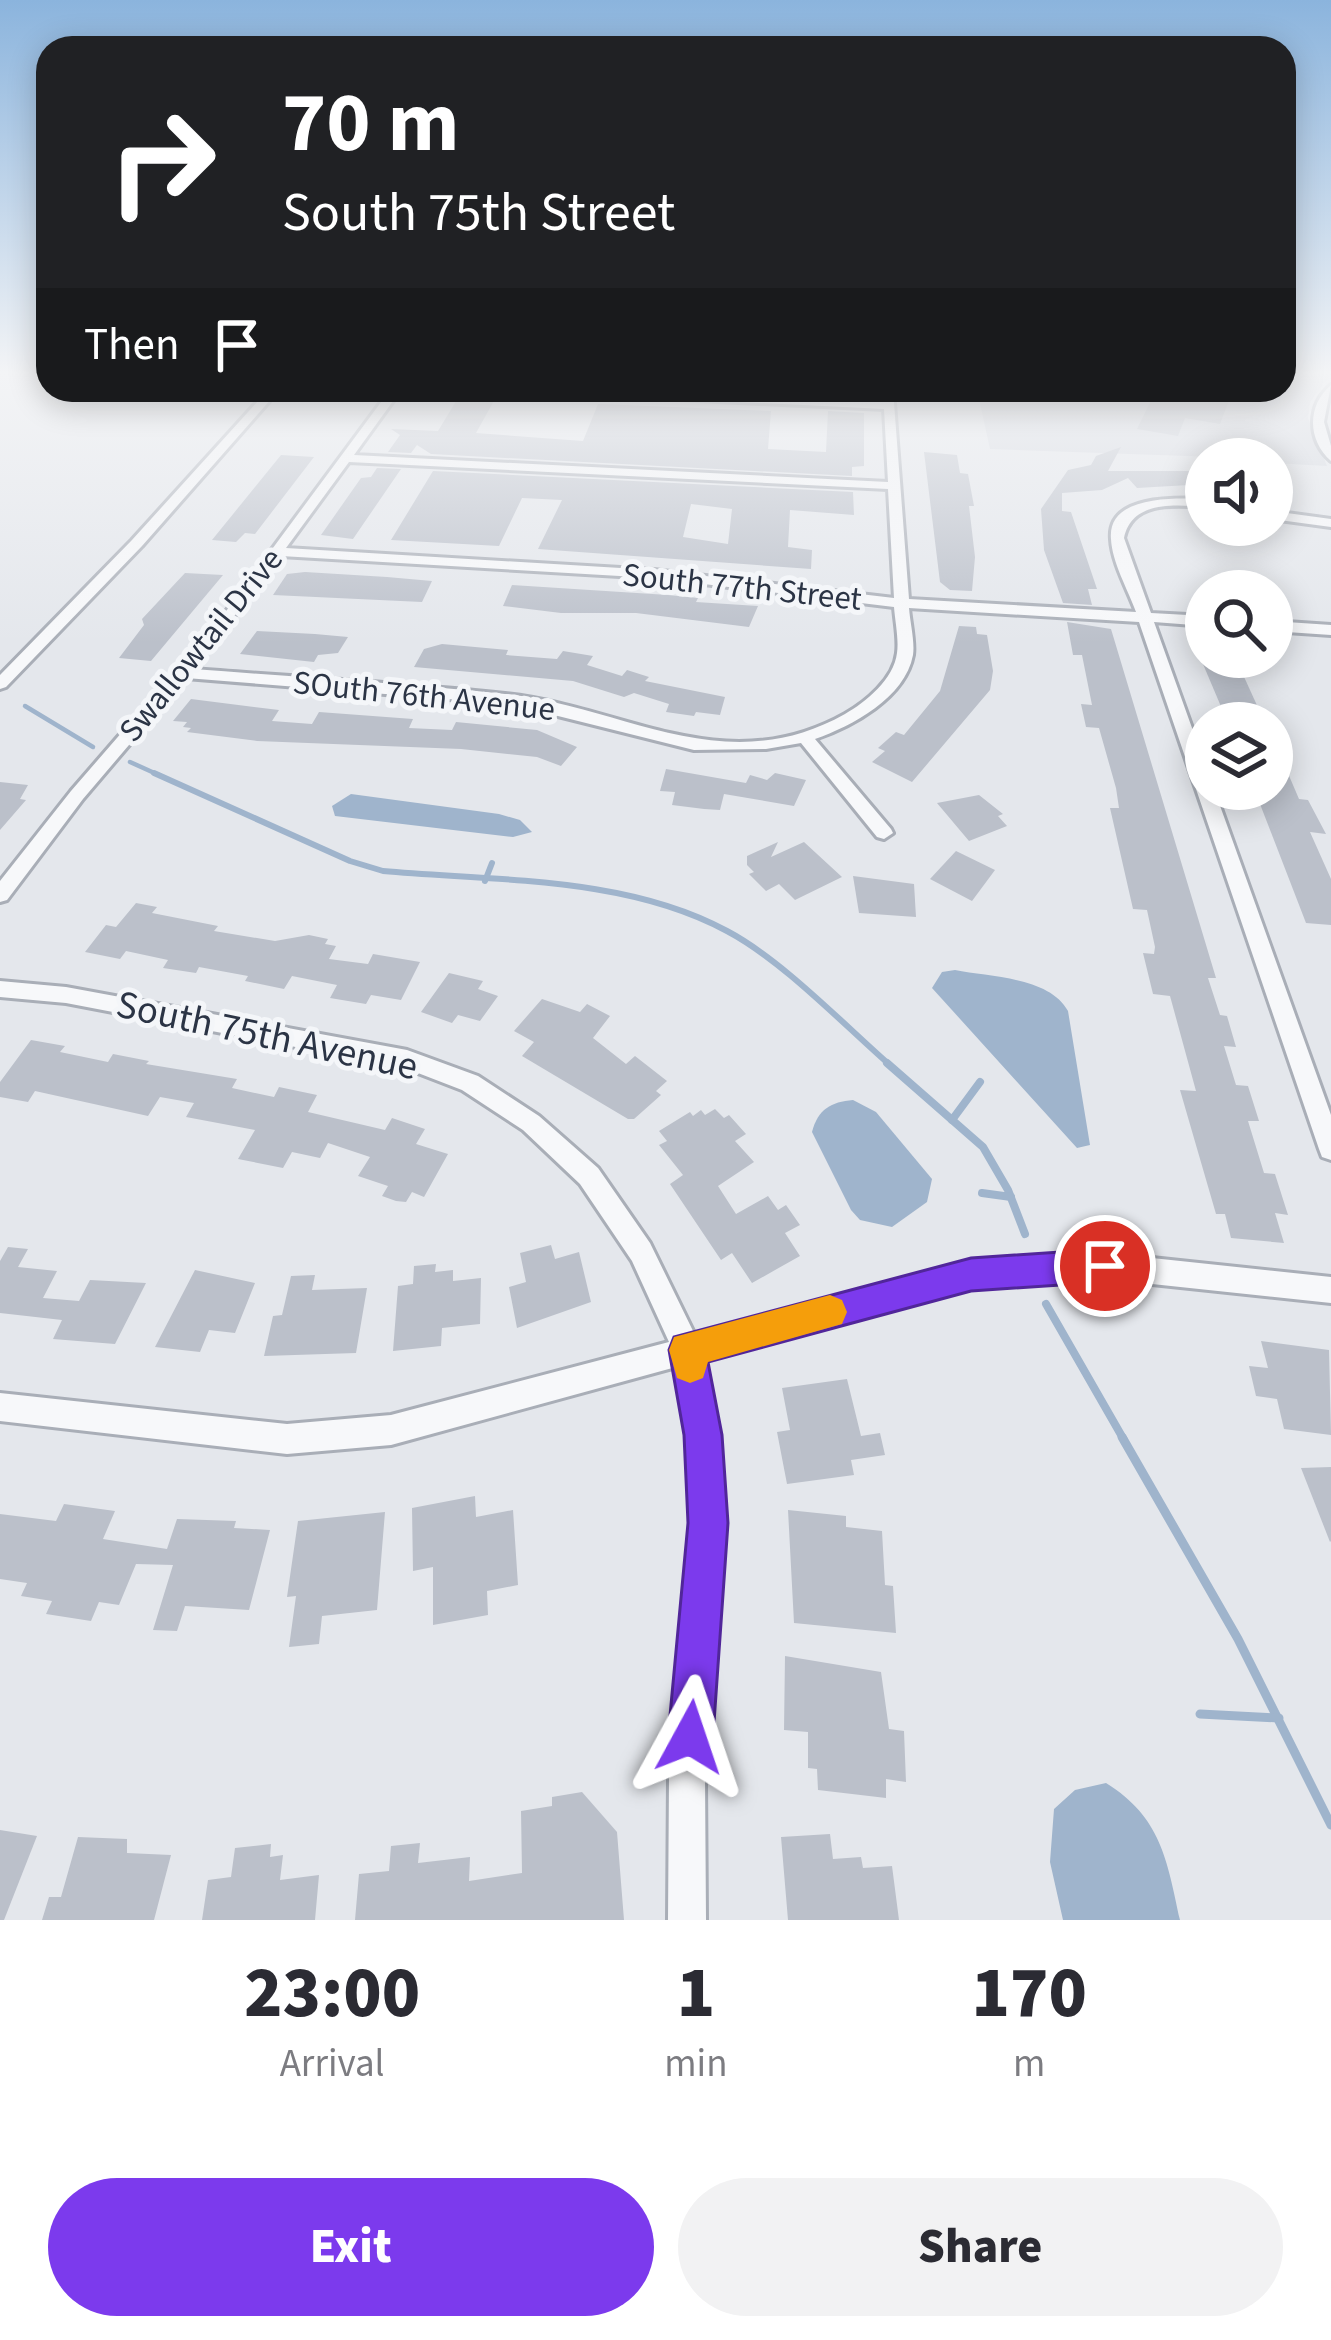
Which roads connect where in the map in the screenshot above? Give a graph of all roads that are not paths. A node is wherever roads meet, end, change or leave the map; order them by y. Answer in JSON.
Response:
{"nodes":[{"id":1,"x":208,"y":464,"type":"edge"},
{"id":2,"x":342,"y":464,"type":"edge"},
{"id":3,"x":456,"y":464,"type":"edge"},
{"id":4,"x":893,"y":464,"type":"edge"},
{"id":5,"x":895,"y":486,"type":"junction"},
{"id":6,"x":1185,"y":503,"type":"edge"},
{"id":7,"x":1293,"y":518,"type":"edge"},
{"id":8,"x":1331,"y":523,"type":"edge"},
{"id":9,"x":278,"y":552,"type":"junction"},
{"id":10,"x":904,"y":603,"type":"junction"},
{"id":11,"x":1145,"y":618,"type":"junction"},
{"id":12,"x":1185,"y":621,"type":"edge"},
{"id":13,"x":1293,"y":627,"type":"edge"},
{"id":14,"x":1331,"y":630,"type":"edge"},
{"id":15,"x":183,"y":673,"type":"junction"},
{"id":16,"x":0,"y":683,"type":"edge"},
{"id":17,"x":804,"y":736,"type":"junction"},
{"id":18,"x":884,"y":833,"type":"dead end"},
{"id":19,"x":0,"y":895,"type":"edge"},
{"id":20,"x":0,"y":989,"type":"edge"},
{"id":21,"x":1331,"y":1149,"type":"edge"},
{"id":22,"x":1331,"y":1291,"type":"edge"},
{"id":23,"x":687,"y":1350,"type":"junction"},
{"id":24,"x":0,"y":1407,"type":"edge"},
{"id":25,"x":687,"y":1920,"type":"edge"}],
"edges":[{"from":1,"to":16,"type":"street"},
{"from":2,"to":9,"type":"street","name":"Swallowtail Drive"},
{"from":3,"to":5,"type":"street"},
{"from":4,"to":5,"type":"street","name":"SOuth 76th Avenue"},
{"from":5,"to":10,"type":"street","name":"SOuth 76th Avenue"},
{"from":6,"to":11,"type":"street"},
{"from":7,"to":8,"type":"street"},
{"from":9,"to":10,"type":"street","name":"South 77th Street"},
{"from":9,"to":15,"type":"street","name":"Swallowtail Drive"},
{"from":10,"to":11,"type":"street","name":"South 77th Street"},
{"from":10,"to":17,"type":"street","name":"SOuth 76th Avenue"},
{"from":11,"to":12,"type":"street","name":"South 77th Street"},
{"from":11,"to":21,"type":"street"},
{"from":13,"to":14,"type":"street"},
{"from":15,"to":17,"type":"street","name":"SOuth 76th Avenue"},
{"from":15,"to":19,"type":"street","name":"Swallowtail Drive"},
{"from":17,"to":18,"type":"street"},
{"from":20,"to":23,"type":"street","name":"South 75th Avenue"},
{"from":22,"to":23,"type":"street"},
{"from":23,"to":24,"type":"street"},
{"from":23,"to":25,"type":"street","name":"South 75th Avenue"}]}
